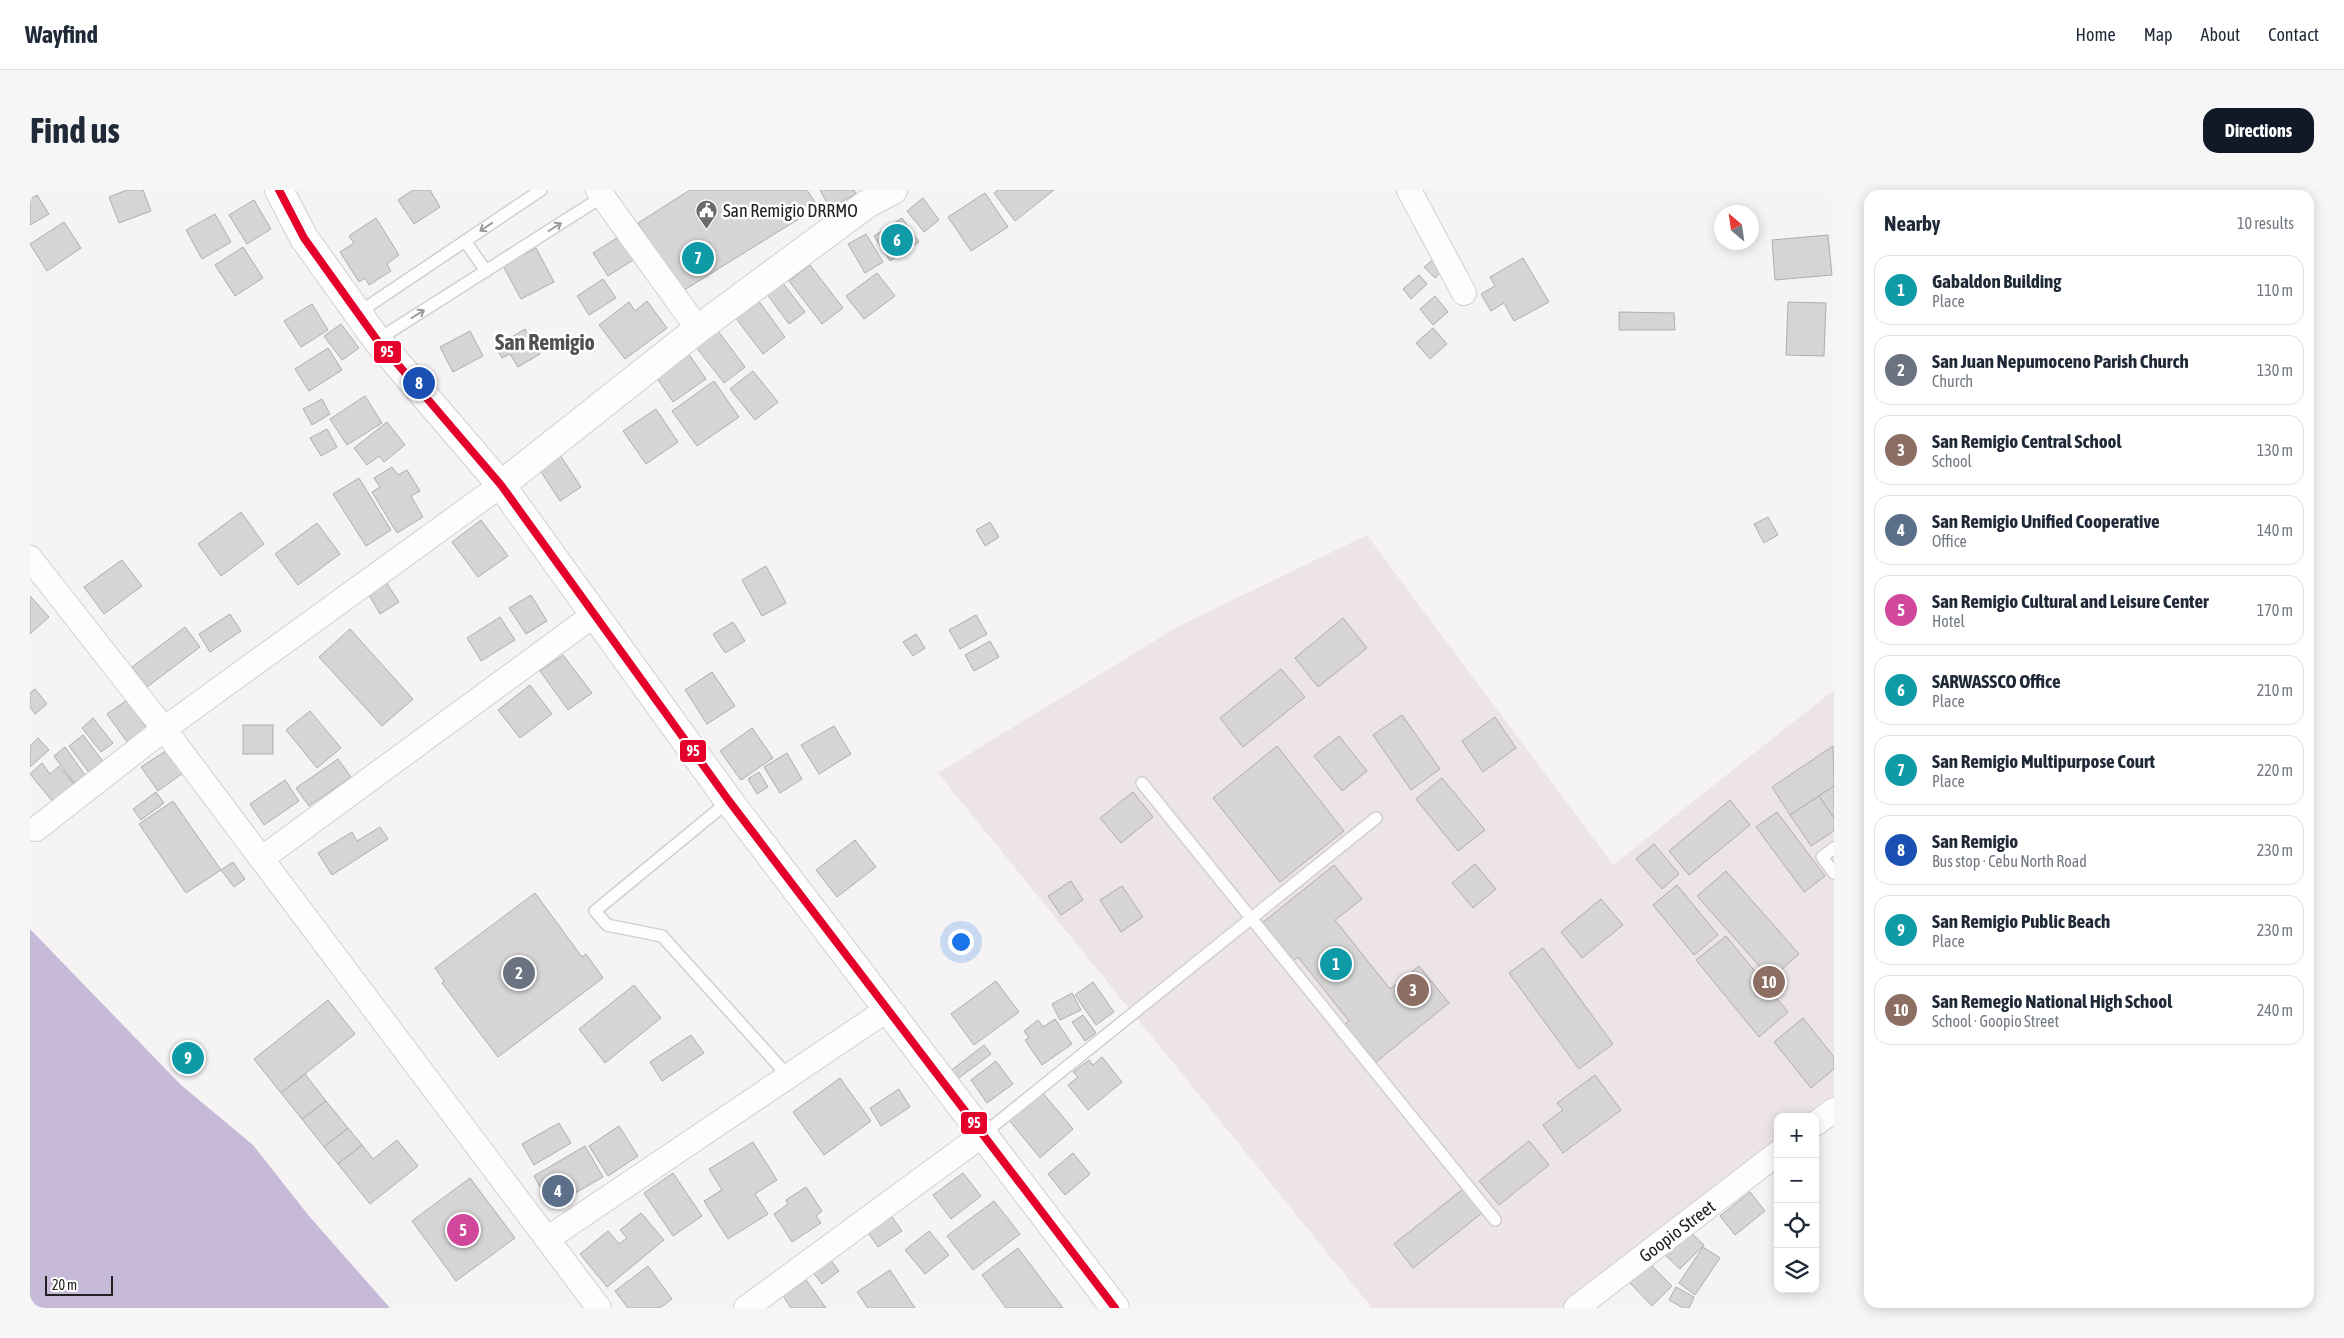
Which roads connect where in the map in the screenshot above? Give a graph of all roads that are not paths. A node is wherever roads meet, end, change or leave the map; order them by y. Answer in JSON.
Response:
{"nodes":[{"id":1,"x":279,"y":190,"type":"edge"},
{"id":2,"x":540,"y":190,"type":"edge"},
{"id":3,"x":893,"y":190,"type":"edge"},
{"id":4,"x":1409,"y":190,"type":"edge"},
{"id":5,"x":605,"y":192,"type":"edge"},
{"id":6,"x":465,"y":241,"type":"junction"},
{"id":7,"x":486,"y":270,"type":"junction"},
{"id":8,"x":1464,"y":293,"type":"dead end"},
{"id":9,"x":358,"y":313,"type":"junction"},
{"id":10,"x":698,"y":329,"type":"junction"},
{"id":11,"x":377,"y":340,"type":"junction"},
{"id":12,"x":501,"y":485,"type":"junction"},
{"id":13,"x":30,"y":558,"type":"edge"},
{"id":14,"x":595,"y":614,"type":"junction"},
{"id":15,"x":164,"y":729,"type":"junction"},
{"id":16,"x":1142,"y":784,"type":"dead end"},
{"id":17,"x":729,"y":801,"type":"junction"},
{"id":18,"x":1376,"y":818,"type":"dead end"},
{"id":19,"x":36,"y":829,"type":"dead end"},
{"id":20,"x":1834,"y":848,"type":"edge"},
{"id":21,"x":261,"y":859,"type":"junction"},
{"id":22,"x":1834,"y":873,"type":"edge"},
{"id":23,"x":1251,"y":918,"type":"junction"},
{"id":24,"x":888,"y":1009,"type":"junction"},
{"id":25,"x":789,"y":1077,"type":"junction"},
{"id":26,"x":1834,"y":1110,"type":"edge"},
{"id":27,"x":1819,"y":1121,"type":"edge"},
{"id":28,"x":982,"y":1135,"type":"junction"},
{"id":29,"x":1774,"y":1156,"type":"edge"},
{"id":30,"x":1494,"y":1220,"type":"dead end"},
{"id":31,"x":547,"y":1239,"type":"junction"},
{"id":32,"x":599,"y":1308,"type":"edge"},
{"id":33,"x":746,"y":1308,"type":"edge"},
{"id":34,"x":1115,"y":1308,"type":"edge"},
{"id":35,"x":1576,"y":1308,"type":"edge"}],
"edges":[{"from":1,"to":9,"type":"main road"},
{"from":2,"to":6,"type":"lane","one_way":true},
{"from":3,"to":10,"type":"main road"},
{"from":4,"to":8,"type":"street"},
{"from":7,"to":5,"type":"lane","one_way":true},
{"from":5,"to":10,"type":"street"},
{"from":6,"to":7,"type":"lane"},
{"from":6,"to":9,"type":"lane"},
{"from":11,"to":7,"type":"lane","one_way":true},
{"from":9,"to":11,"type":"main road"},
{"from":10,"to":12,"type":"main road"},
{"from":11,"to":12,"type":"main road"},
{"from":12,"to":14,"type":"main road"},
{"from":12,"to":15,"type":"street"},
{"from":13,"to":15,"type":"street"},
{"from":14,"to":17,"type":"main road"},
{"from":14,"to":21,"type":"street"},
{"from":15,"to":19,"type":"street"},
{"from":15,"to":21,"type":"street"},
{"from":16,"to":23,"type":"lane"},
{"from":17,"to":24,"type":"main road"},
{"from":17,"to":25,"type":"lane"},
{"from":18,"to":23,"type":"lane"},
{"from":20,"to":22,"type":"lane"},
{"from":21,"to":31,"type":"street"},
{"from":23,"to":28,"type":"lane"},
{"from":23,"to":30,"type":"lane"},
{"from":24,"to":25,"type":"street"},
{"from":24,"to":28,"type":"main road"},
{"from":25,"to":31,"type":"street"},
{"from":26,"to":27,"type":"street"},
{"from":28,"to":33,"type":"street"},
{"from":28,"to":34,"type":"main road"},
{"from":29,"to":35,"type":"street","name":"Goopio Street"},
{"from":31,"to":32,"type":"street"}]}
